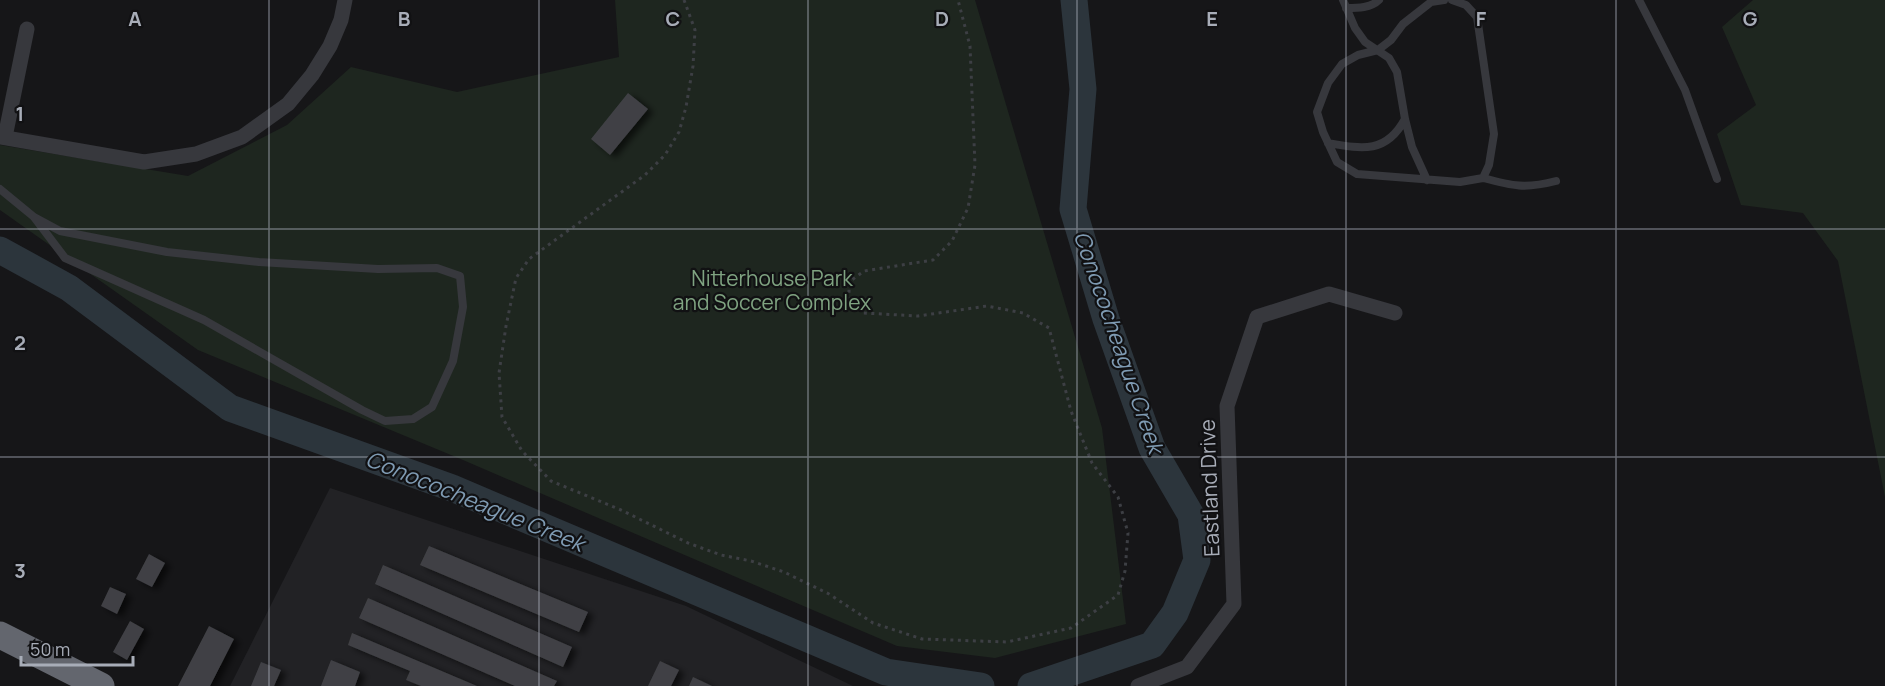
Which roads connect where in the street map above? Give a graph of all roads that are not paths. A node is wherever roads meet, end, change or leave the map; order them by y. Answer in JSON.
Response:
{"nodes":[{"id":1,"x":345,"y":0,"type":"edge"},
{"id":2,"x":1379,"y":0,"type":"edge"},
{"id":3,"x":1444,"y":0,"type":"edge"},
{"id":4,"x":1452,"y":0,"type":"edge"},
{"id":5,"x":1639,"y":0,"type":"edge"},
{"id":6,"x":1345,"y":4,"type":"edge"},
{"id":7,"x":27,"y":29,"type":"dead end"},
{"id":8,"x":1378,"y":50,"type":"junction"},
{"id":9,"x":1405,"y":119,"type":"junction"},
{"id":10,"x":2,"y":137,"type":"edge"},
{"id":11,"x":1328,"y":144,"type":"junction"},
{"id":12,"x":1483,"y":178,"type":"junction"},
{"id":13,"x":1717,"y":179,"type":"dead end"},
{"id":14,"x":1427,"y":180,"type":"junction"},
{"id":15,"x":1556,"y":181,"type":"dead end"},
{"id":16,"x":0,"y":189,"type":"edge"},
{"id":17,"x":34,"y":217,"type":"junction"},
{"id":18,"x":1395,"y":313,"type":"dead end"},
{"id":19,"x":0,"y":635,"type":"edge"},
{"id":20,"x":101,"y":686,"type":"edge"},
{"id":21,"x":1138,"y":686,"type":"edge"}],
"edges":[{"from":1,"to":10,"type":"street"},
{"from":2,"to":6,"type":"lane"},
{"from":3,"to":8,"type":"lane"},
{"from":4,"to":12,"type":"lane"},
{"from":5,"to":13,"type":"lane"},
{"from":6,"to":8,"type":"lane"},
{"from":7,"to":10,"type":"street"},
{"from":8,"to":9,"type":"lane"},
{"from":8,"to":11,"type":"lane"},
{"from":9,"to":11,"type":"lane"},
{"from":9,"to":14,"type":"lane"},
{"from":11,"to":14,"type":"lane"},
{"from":12,"to":14,"type":"lane"},
{"from":12,"to":15,"type":"lane"},
{"from":16,"to":17,"type":"lane"},
{"from":17,"to":17,"type":"lane"},
{"from":18,"to":21,"type":"street","name":"Eastland Drive"},
{"from":19,"to":20,"type":"highway"}]}
